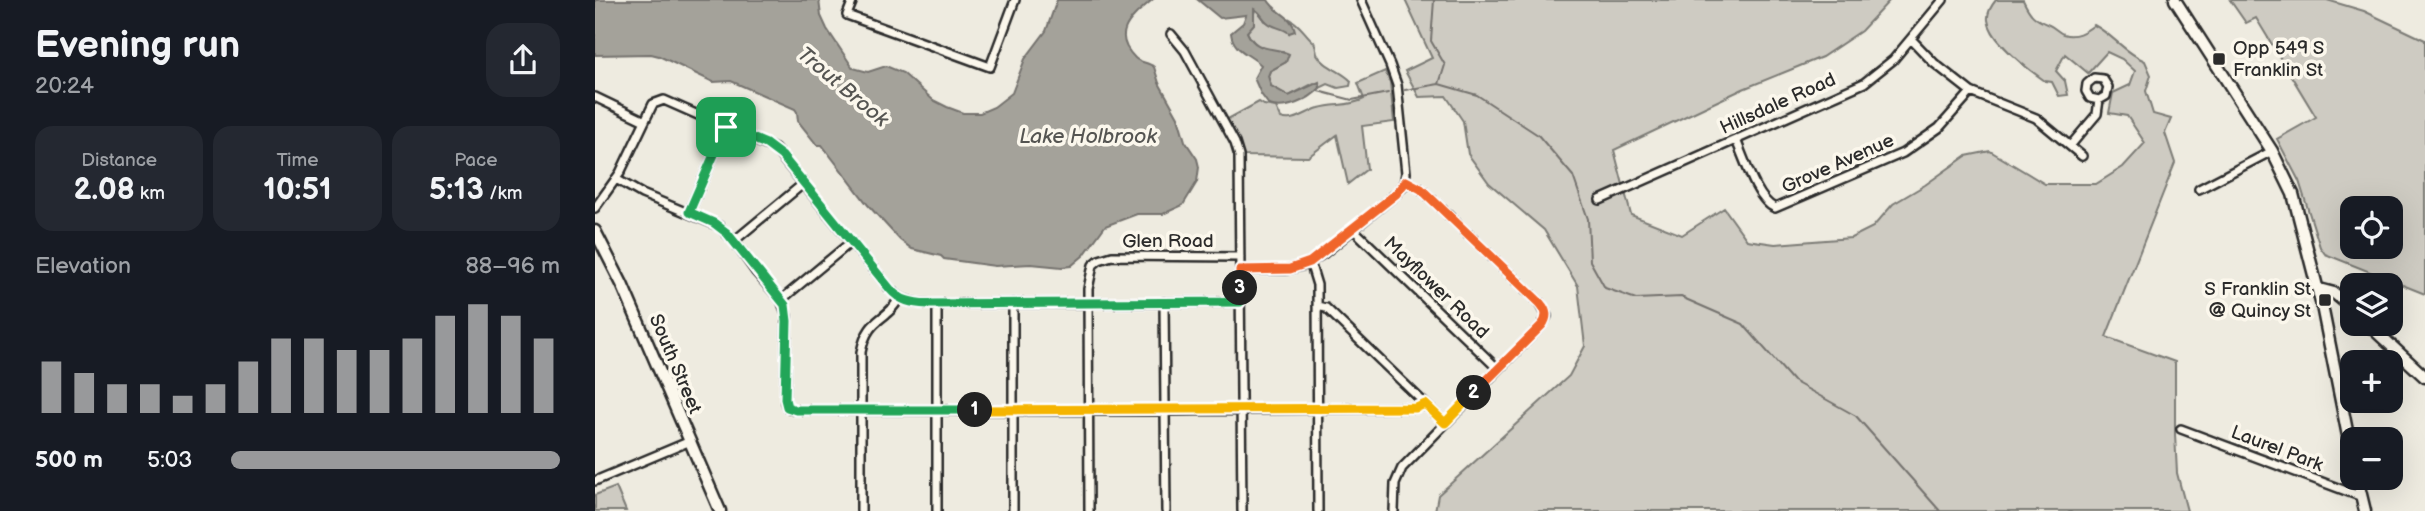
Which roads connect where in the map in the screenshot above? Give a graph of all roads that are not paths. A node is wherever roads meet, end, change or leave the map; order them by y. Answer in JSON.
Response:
{"nodes":[{"id":1,"x":853,"y":0,"type":"edge"},
{"id":2,"x":1014,"y":0,"type":"edge"},
{"id":3,"x":1361,"y":0,"type":"edge"},
{"id":4,"x":1943,"y":0,"type":"edge"},
{"id":5,"x":2175,"y":0,"type":"edge"},
{"id":6,"x":1171,"y":34,"type":"dead end"},
{"id":7,"x":1911,"y":39,"type":"junction"},
{"id":8,"x":1971,"y":92,"type":"junction"},
{"id":9,"x":595,"y":97,"type":"edge"},
{"id":10,"x":2099,"y":100,"type":"dead end"},
{"id":11,"x":645,"y":121,"type":"junction"},
{"id":12,"x":726,"y":127,"type":"junction"},
{"id":13,"x":1736,"y":140,"type":"junction"},
{"id":14,"x":2070,"y":146,"type":"junction"},
{"id":15,"x":2272,"y":151,"type":"junction"},
{"id":16,"x":2081,"y":156,"type":"dead end"},
{"id":17,"x":616,"y":179,"type":"junction"},
{"id":18,"x":1406,"y":181,"type":"junction"},
{"id":19,"x":804,"y":183,"type":"junction"},
{"id":20,"x":2199,"y":189,"type":"dead end"},
{"id":21,"x":1600,"y":200,"type":"dead end"},
{"id":22,"x":595,"y":208,"type":"edge"},
{"id":23,"x":689,"y":212,"type":"junction"},
{"id":24,"x":1353,"y":229,"type":"junction"},
{"id":25,"x":595,"y":231,"type":"edge"},
{"id":26,"x":734,"y":241,"type":"junction"},
{"id":27,"x":851,"y":242,"type":"junction"},
{"id":28,"x":1240,"y":257,"type":"junction"},
{"id":29,"x":1310,"y":262,"type":"junction"},
{"id":30,"x":1240,"y":270,"type":"junction"},
{"id":31,"x":2319,"y":289,"type":"junction"},
{"id":32,"x":899,"y":298,"type":"junction"},
{"id":33,"x":2340,"y":298,"type":"edge"},
{"id":34,"x":781,"y":300,"type":"junction"},
{"id":35,"x":1088,"y":302,"type":"junction"},
{"id":36,"x":1164,"y":302,"type":"junction"},
{"id":37,"x":1240,"y":302,"type":"junction"},
{"id":38,"x":1013,"y":303,"type":"junction"},
{"id":39,"x":937,"y":304,"type":"junction"},
{"id":40,"x":1317,"y":306,"type":"junction"},
{"id":41,"x":2381,"y":336,"type":"edge"},
{"id":42,"x":1497,"y":369,"type":"junction"},
{"id":43,"x":2425,"y":377,"type":"edge"},
{"id":44,"x":1425,"y":404,"type":"junction"},
{"id":45,"x":1318,"y":408,"type":"junction"},
{"id":46,"x":859,"y":410,"type":"junction"},
{"id":47,"x":936,"y":410,"type":"junction"},
{"id":48,"x":1088,"y":410,"type":"junction"},
{"id":49,"x":1240,"y":410,"type":"junction"},
{"id":50,"x":1014,"y":411,"type":"junction"},
{"id":51,"x":1164,"y":411,"type":"junction"},
{"id":52,"x":1445,"y":423,"type":"junction"},
{"id":53,"x":2346,"y":427,"type":"edge"},
{"id":54,"x":2181,"y":429,"type":"dead end"},
{"id":55,"x":688,"y":442,"type":"junction"},
{"id":56,"x":595,"y":481,"type":"edge"},
{"id":57,"x":2360,"y":490,"type":"edge"},
{"id":58,"x":2362,"y":497,"type":"junction"},
{"id":59,"x":720,"y":511,"type":"edge"},
{"id":60,"x":861,"y":511,"type":"edge"},
{"id":61,"x":937,"y":511,"type":"edge"},
{"id":62,"x":1013,"y":511,"type":"edge"},
{"id":63,"x":1089,"y":511,"type":"edge"},
{"id":64,"x":1166,"y":511,"type":"edge"},
{"id":65,"x":1242,"y":511,"type":"edge"},
{"id":66,"x":1318,"y":511,"type":"edge"},
{"id":67,"x":1394,"y":511,"type":"edge"},
{"id":68,"x":2365,"y":511,"type":"edge"}],
"edges":[{"from":1,"to":2,"type":"street"},
{"from":3,"to":18,"type":"street"},
{"from":4,"to":7,"type":"street","name":"Hillsdale Road"},
{"from":5,"to":15,"type":"main road"},
{"from":6,"to":28,"type":"street"},
{"from":7,"to":8,"type":"street"},
{"from":7,"to":13,"type":"street","name":"Hillsdale Road"},
{"from":8,"to":13,"type":"street","name":"Grove Avenue"},
{"from":8,"to":14,"type":"street"},
{"from":9,"to":11,"type":"street"},
{"from":10,"to":14,"type":"street"},
{"from":11,"to":12,"type":"street"},
{"from":11,"to":17,"type":"street"},
{"from":12,"to":19,"type":"street"},
{"from":12,"to":23,"type":"street"},
{"from":13,"to":21,"type":"street","name":"Hillsdale Road"},
{"from":14,"to":16,"type":"street"},
{"from":15,"to":20,"type":"street"},
{"from":15,"to":31,"type":"main road"},
{"from":17,"to":22,"type":"street"},
{"from":17,"to":23,"type":"street"},
{"from":18,"to":24,"type":"street"},
{"from":18,"to":42,"type":"street"},
{"from":19,"to":26,"type":"street"},
{"from":19,"to":27,"type":"street"},
{"from":23,"to":26,"type":"street"},
{"from":24,"to":29,"type":"street"},
{"from":24,"to":42,"type":"street","name":"Mayflower Road"},
{"from":25,"to":55,"type":"main road","name":"South Street"},
{"from":26,"to":34,"type":"street"},
{"from":27,"to":32,"type":"street"},
{"from":27,"to":34,"type":"street"},
{"from":28,"to":30,"type":"street"},
{"from":28,"to":35,"type":"street","name":"Glen Road"},
{"from":29,"to":30,"type":"street"},
{"from":29,"to":40,"type":"street"},
{"from":30,"to":37,"type":"street"},
{"from":31,"to":33,"type":"main road"},
{"from":31,"to":53,"type":"main road"},
{"from":32,"to":39,"type":"street"},
{"from":32,"to":46,"type":"street"},
{"from":34,"to":46,"type":"street"},
{"from":35,"to":36,"type":"street"},
{"from":35,"to":38,"type":"street"},
{"from":35,"to":48,"type":"street","name":"Glen Road"},
{"from":36,"to":37,"type":"street"},
{"from":36,"to":51,"type":"street"},
{"from":37,"to":49,"type":"street"},
{"from":38,"to":39,"type":"street"},
{"from":38,"to":50,"type":"street"},
{"from":39,"to":47,"type":"street"},
{"from":40,"to":44,"type":"street"},
{"from":40,"to":45,"type":"street"},
{"from":41,"to":43,"type":"main road"},
{"from":42,"to":52,"type":"street"},
{"from":44,"to":45,"type":"street"},
{"from":44,"to":52,"type":"street"},
{"from":45,"to":49,"type":"street"},
{"from":45,"to":66,"type":"street"},
{"from":46,"to":47,"type":"street"},
{"from":46,"to":60,"type":"street"},
{"from":47,"to":50,"type":"street"},
{"from":47,"to":61,"type":"street"},
{"from":48,"to":50,"type":"street"},
{"from":48,"to":51,"type":"street"},
{"from":48,"to":63,"type":"street","name":"Glen Road"},
{"from":49,"to":51,"type":"street"},
{"from":49,"to":65,"type":"street"},
{"from":50,"to":62,"type":"street"},
{"from":51,"to":64,"type":"street"},
{"from":52,"to":67,"type":"street"},
{"from":54,"to":58,"type":"street","name":"Laurel Park"},
{"from":55,"to":56,"type":"street"},
{"from":55,"to":59,"type":"main road","name":"South Street"},
{"from":57,"to":58,"type":"main road"},
{"from":58,"to":68,"type":"main road"}]}
